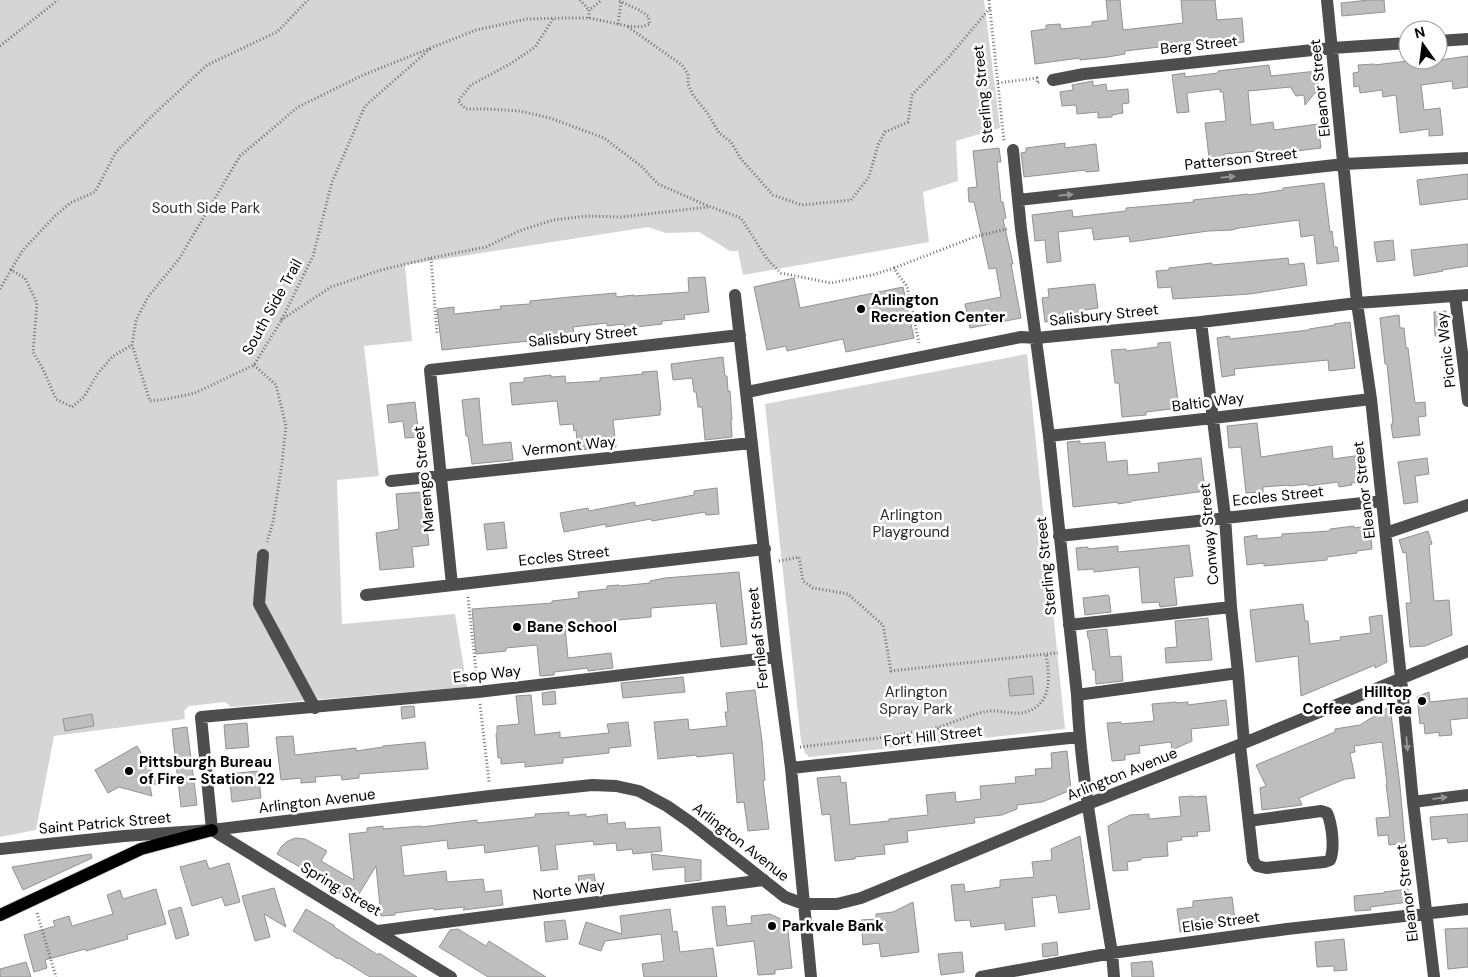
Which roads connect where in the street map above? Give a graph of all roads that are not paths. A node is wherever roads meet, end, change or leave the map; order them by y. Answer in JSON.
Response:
{"nodes":[{"id":1,"x":1327,"y":0,"type":"edge"},
{"id":2,"x":1468,"y":39,"type":"edge"},
{"id":3,"x":1448,"y":40,"type":"edge"},
{"id":4,"x":1398,"y":44,"type":"edge"},
{"id":5,"x":1332,"y":48,"type":"junction"},
{"id":6,"x":1053,"y":80,"type":"road end"},
{"id":7,"x":1009,"y":149,"type":"road end"},
{"id":8,"x":1468,"y":158,"type":"edge"},
{"id":9,"x":1344,"y":164,"type":"junction"},
{"id":10,"x":1018,"y":200,"type":"junction"},
{"id":11,"x":735,"y":295,"type":"dead end"},
{"id":12,"x":1462,"y":296,"type":"edge"},
{"id":13,"x":1358,"y":303,"type":"junction"},
{"id":14,"x":1202,"y":322,"type":"junction"},
{"id":15,"x":740,"y":335,"type":"junction"},
{"id":16,"x":1036,"y":338,"type":"junction"},
{"id":17,"x":430,"y":370,"type":"joint"},
{"id":18,"x":747,"y":392,"type":"junction"},
{"id":19,"x":1468,"y":395,"type":"edge"},
{"id":20,"x":1370,"y":399,"type":"junction"},
{"id":21,"x":1468,"y":401,"type":"edge"},
{"id":22,"x":1213,"y":418,"type":"junction"},
{"id":23,"x":1049,"y":436,"type":"junction"},
{"id":24,"x":752,"y":442,"type":"junction"},
{"id":25,"x":440,"y":476,"type":"junction"},
{"id":26,"x":391,"y":480,"type":"dead end"},
{"id":27,"x":1381,"y":501,"type":"junction"},
{"id":28,"x":1468,"y":504,"type":"edge"},
{"id":29,"x":1225,"y":517,"type":"junction"},
{"id":30,"x":1386,"y":533,"type":"junction"},
{"id":31,"x":1059,"y":536,"type":"junction"},
{"id":32,"x":765,"y":550,"type":"junction"},
{"id":33,"x":263,"y":555,"type":"road end"},
{"id":34,"x":452,"y":585,"type":"junction"},
{"id":35,"x":366,"y":596,"type":"dead end"},
{"id":36,"x":1231,"y":607,"type":"junction"},
{"id":37,"x":1069,"y":625,"type":"junction"},
{"id":38,"x":1468,"y":651,"type":"edge"},
{"id":39,"x":776,"y":657,"type":"junction"},
{"id":40,"x":1238,"y":672,"type":"junction"},
{"id":41,"x":1401,"y":678,"type":"junction"},
{"id":42,"x":1077,"y":695,"type":"junction"},
{"id":43,"x":315,"y":708,"type":"junction"},
{"id":44,"x":1079,"y":737,"type":"junction"},
{"id":45,"x":1242,"y":744,"type":"junction"},
{"id":46,"x":791,"y":768,"type":"junction"},
{"id":47,"x":1468,"y":795,"type":"edge"},
{"id":48,"x":1412,"y":802,"type":"junction"},
{"id":49,"x":1088,"y":804,"type":"junction"},
{"id":50,"x":1248,"y":821,"type":"junction"},
{"id":51,"x":212,"y":830,"type":"junction"},
{"id":52,"x":0,"y":849,"type":"edge"},
{"id":53,"x":764,"y":880,"type":"junction"},
{"id":54,"x":804,"y":904,"type":"junction"},
{"id":55,"x":1468,"y":909,"type":"edge"},
{"id":56,"x":1427,"y":913,"type":"junction"},
{"id":57,"x":0,"y":915,"type":"edge"},
{"id":58,"x":378,"y":931,"type":"junction"},
{"id":59,"x":1112,"y":954,"type":"junction"},
{"id":60,"x":448,"y":977,"type":"edge"},
{"id":61,"x":811,"y":977,"type":"edge"},
{"id":62,"x":981,"y":977,"type":"edge"},
{"id":63,"x":1114,"y":977,"type":"edge"},
{"id":64,"x":1434,"y":977,"type":"edge"}],
"edges":[{"from":1,"to":5,"type":"street","name":"Eleanor Street"},
{"from":2,"to":3,"type":"street"},
{"from":4,"to":5,"type":"street","name":"Berg Street"},
{"from":5,"to":6,"type":"street","name":"Berg Street"},
{"from":5,"to":9,"type":"street","name":"Eleanor Street"},
{"from":7,"to":10,"type":"street","name":"Sterling Street"},
{"from":8,"to":9,"type":"street","name":"Patterson Street"},
{"from":10,"to":9,"type":"street","name":"Patterson Street","one_way":true},
{"from":9,"to":13,"type":"street","name":"Eleanor Street"},
{"from":10,"to":16,"type":"street","name":"Sterling Street"},
{"from":11,"to":15,"type":"street","name":"Fernleaf Street"},
{"from":12,"to":13,"type":"street","name":"Salisbury Street"},
{"from":12,"to":19,"type":"street","name":"Picnic Way"},
{"from":13,"to":14,"type":"street","name":"Salisbury Street"},
{"from":13,"to":20,"type":"street","name":"Eleanor Street"},
{"from":14,"to":16,"type":"street","name":"Salisbury Street"},
{"from":14,"to":22,"type":"street","name":"Conway Street"},
{"from":15,"to":17,"type":"street","name":"Salisbury Street"},
{"from":15,"to":18,"type":"street","name":"Fernleaf Street"},
{"from":16,"to":18,"type":"street","name":"Salisbury Street"},
{"from":16,"to":23,"type":"street","name":"Sterling Street"},
{"from":17,"to":25,"type":"street","name":"Marengo Street"},
{"from":18,"to":24,"type":"street","name":"Fernleaf Street"},
{"from":19,"to":21,"type":"street","name":"Picnic Way"},
{"from":20,"to":22,"type":"street","name":"Baltic Way"},
{"from":20,"to":27,"type":"street","name":"Eleanor Street"},
{"from":22,"to":23,"type":"street","name":"Baltic Way"},
{"from":22,"to":29,"type":"street","name":"Conway Street"},
{"from":23,"to":31,"type":"street","name":"Sterling Street"},
{"from":24,"to":25,"type":"street","name":"Vermont Way"},
{"from":24,"to":32,"type":"street","name":"Fernleaf Street"},
{"from":25,"to":26,"type":"street","name":"Vermont Way"},
{"from":25,"to":34,"type":"street","name":"Marengo Street"},
{"from":27,"to":29,"type":"street","name":"Eccles Street"},
{"from":27,"to":30,"type":"street","name":"Eleanor Street"},
{"from":28,"to":30,"type":"street"},
{"from":29,"to":31,"type":"street","name":"Eccles Street"},
{"from":29,"to":36,"type":"street","name":"Conway Street"},
{"from":30,"to":41,"type":"street","name":"Eleanor Street"},
{"from":31,"to":37,"type":"street","name":"Sterling Street"},
{"from":32,"to":34,"type":"street","name":"Eccles Street"},
{"from":32,"to":39,"type":"street","name":"Fernleaf Street"},
{"from":33,"to":43,"type":"street"},
{"from":34,"to":35,"type":"street","name":"Eccles Street"},
{"from":36,"to":37,"type":"street"},
{"from":36,"to":40,"type":"street","name":"Conway Street"},
{"from":37,"to":42,"type":"street","name":"Sterling Street"},
{"from":38,"to":41,"type":"street","name":"Arlington Avenue"},
{"from":39,"to":43,"type":"street","name":"Esop Way"},
{"from":39,"to":46,"type":"street","name":"Fernleaf Street"},
{"from":40,"to":42,"type":"street"},
{"from":40,"to":45,"type":"street","name":"Conway Street"},
{"from":41,"to":45,"type":"street","name":"Arlington Avenue"},
{"from":41,"to":48,"type":"street","name":"Eleanor Street","one_way":true},
{"from":42,"to":44,"type":"street","name":"Sterling Street"},
{"from":43,"to":51,"type":"street","name":"Esop Way"},
{"from":44,"to":46,"type":"street","name":"Fort Hill Street"},
{"from":44,"to":49,"type":"street","name":"Sterling Street"},
{"from":45,"to":49,"type":"street","name":"Arlington Avenue"},
{"from":45,"to":50,"type":"street","name":"Conway Street"},
{"from":46,"to":54,"type":"street","name":"Fernleaf Street"},
{"from":48,"to":47,"type":"street","one_way":true},
{"from":48,"to":56,"type":"street","name":"Eleanor Street"},
{"from":49,"to":54,"type":"street","name":"Arlington Avenue"},
{"from":49,"to":59,"type":"street","name":"Sterling Street"},
{"from":50,"to":50,"type":"street","name":"Conway Street"},
{"from":51,"to":52,"type":"street","name":"Saint Patrick Street"},
{"from":51,"to":53,"type":"street","name":"Arlington Avenue"},
{"from":51,"to":57,"type":"main road","name":"Arlington Avenue"},
{"from":51,"to":58,"type":"street","name":"Spring Street"},
{"from":53,"to":54,"type":"street","name":"Arlington Avenue"},
{"from":53,"to":58,"type":"street","name":"Norte Way"},
{"from":54,"to":61,"type":"street","name":"Fernleaf Street"},
{"from":55,"to":56,"type":"street","name":"Elsie Street"},
{"from":56,"to":59,"type":"street","name":"Elsie Street"},
{"from":56,"to":64,"type":"street","name":"Eleanor Street"},
{"from":58,"to":60,"type":"street","name":"Spring Street"},
{"from":59,"to":62,"type":"street","name":"Elsie Street"},
{"from":59,"to":63,"type":"street","name":"Sterling Street"}]}
